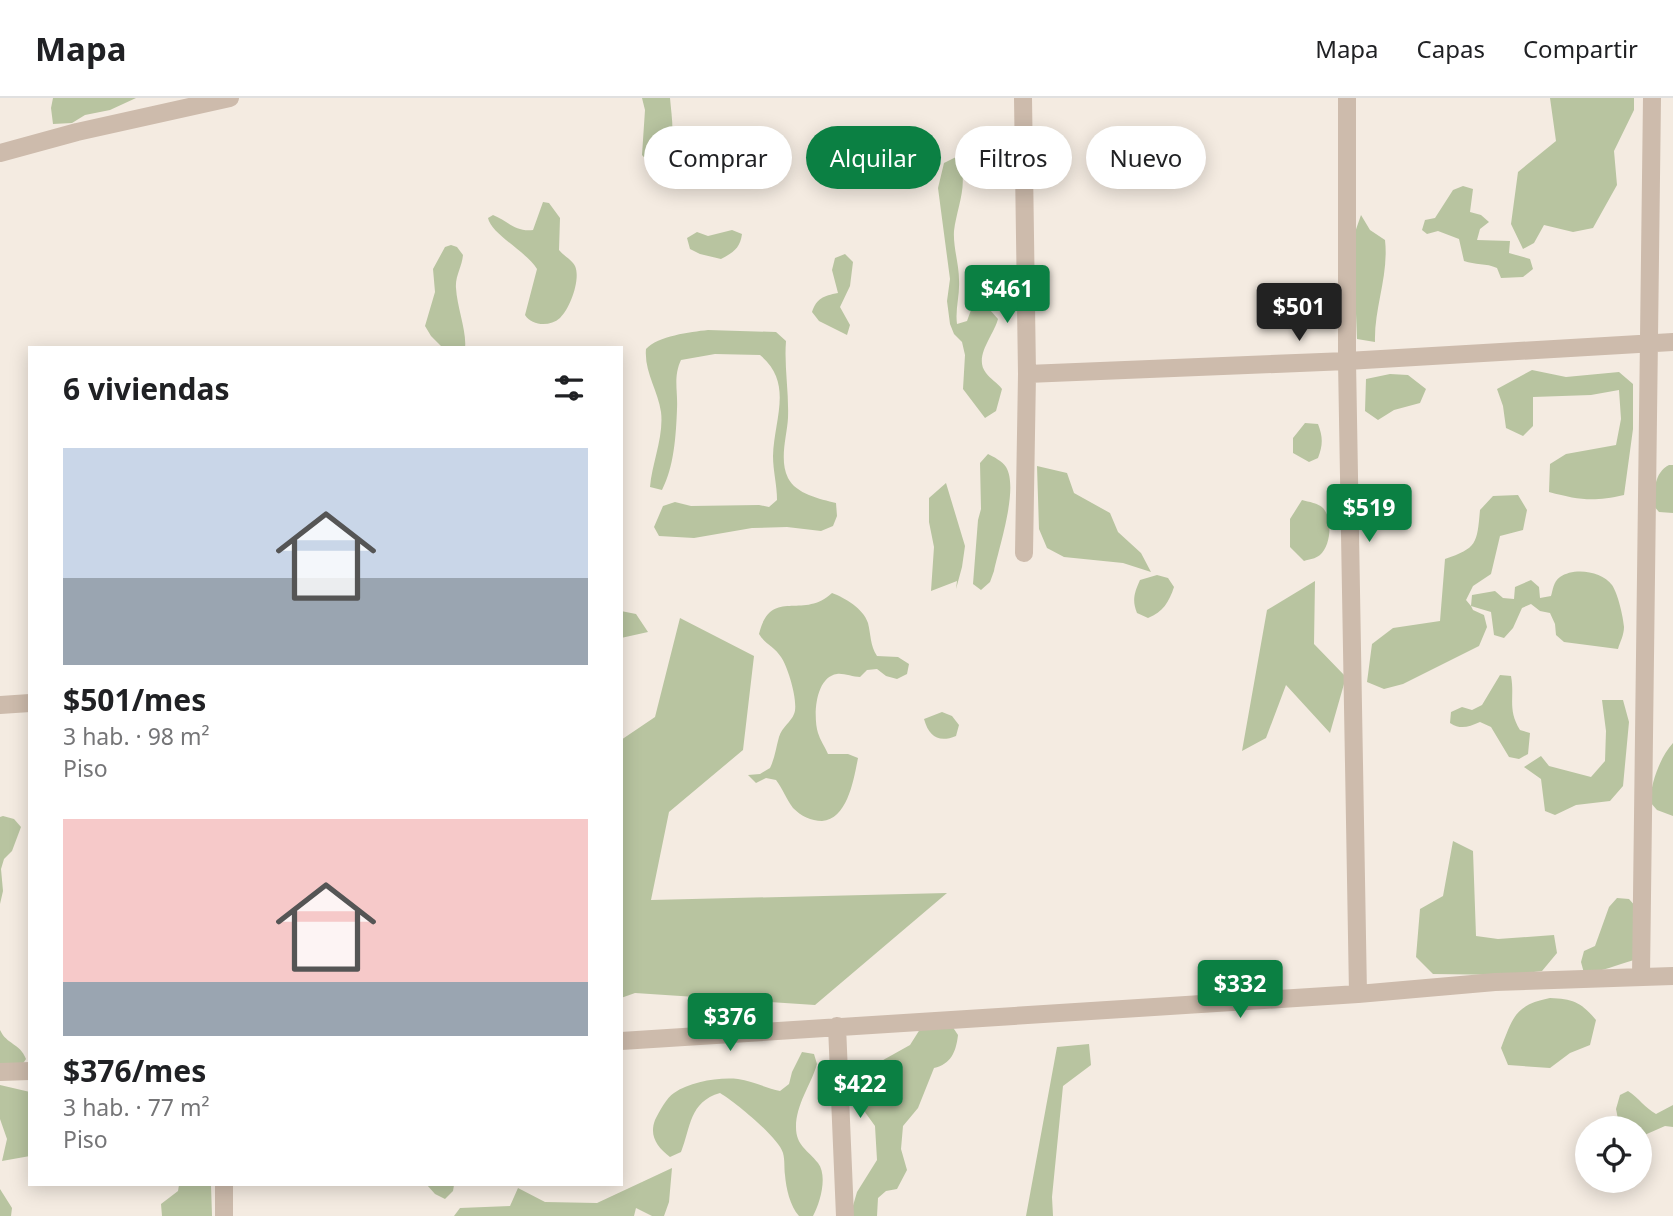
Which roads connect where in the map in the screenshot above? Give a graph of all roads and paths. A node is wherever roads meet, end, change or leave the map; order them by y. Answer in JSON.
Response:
{"nodes":[{"id":1,"x":230,"y":98,"type":"edge"},
{"id":2,"x":1023,"y":98,"type":"edge"},
{"id":3,"x":1347,"y":98,"type":"edge"},
{"id":4,"x":1652,"y":98,"type":"edge"},
{"id":5,"x":0,"y":153,"type":"edge"},
{"id":6,"x":1650,"y":342,"type":"junction"},
{"id":7,"x":1673,"y":342,"type":"edge"},
{"id":8,"x":1347,"y":361,"type":"junction"},
{"id":9,"x":1027,"y":374,"type":"junction"},
{"id":10,"x":1024,"y":553,"type":"dead end"},
{"id":11,"x":28,"y":703,"type":"edge"},
{"id":12,"x":0,"y":705,"type":"edge"},
{"id":13,"x":1641,"y":976,"type":"junction"},
{"id":14,"x":1673,"y":976,"type":"edge"},
{"id":15,"x":1359,"y":994,"type":"junction"},
{"id":16,"x":836,"y":1026,"type":"junction"},
{"id":17,"x":623,"y":1041,"type":"edge"},
{"id":18,"x":28,"y":1071,"type":"edge"},
{"id":19,"x":0,"y":1072,"type":"edge"},
{"id":20,"x":224,"y":1186,"type":"edge"},
{"id":21,"x":224,"y":1216,"type":"edge"},
{"id":22,"x":845,"y":1216,"type":"edge"}],
"edges":[{"from":1,"to":5,"type":"street"},
{"from":2,"to":9,"type":"street"},
{"from":3,"to":8,"type":"street"},
{"from":4,"to":6,"type":"street"},
{"from":6,"to":7,"type":"street"},
{"from":6,"to":8,"type":"street"},
{"from":6,"to":13,"type":"street"},
{"from":8,"to":9,"type":"street"},
{"from":8,"to":15,"type":"street"},
{"from":9,"to":10,"type":"street"},
{"from":11,"to":12,"type":"street"},
{"from":13,"to":14,"type":"street"},
{"from":13,"to":15,"type":"street"},
{"from":15,"to":16,"type":"street"},
{"from":16,"to":17,"type":"street"},
{"from":16,"to":22,"type":"street"},
{"from":18,"to":19,"type":"street"},
{"from":20,"to":21,"type":"street"}]}
